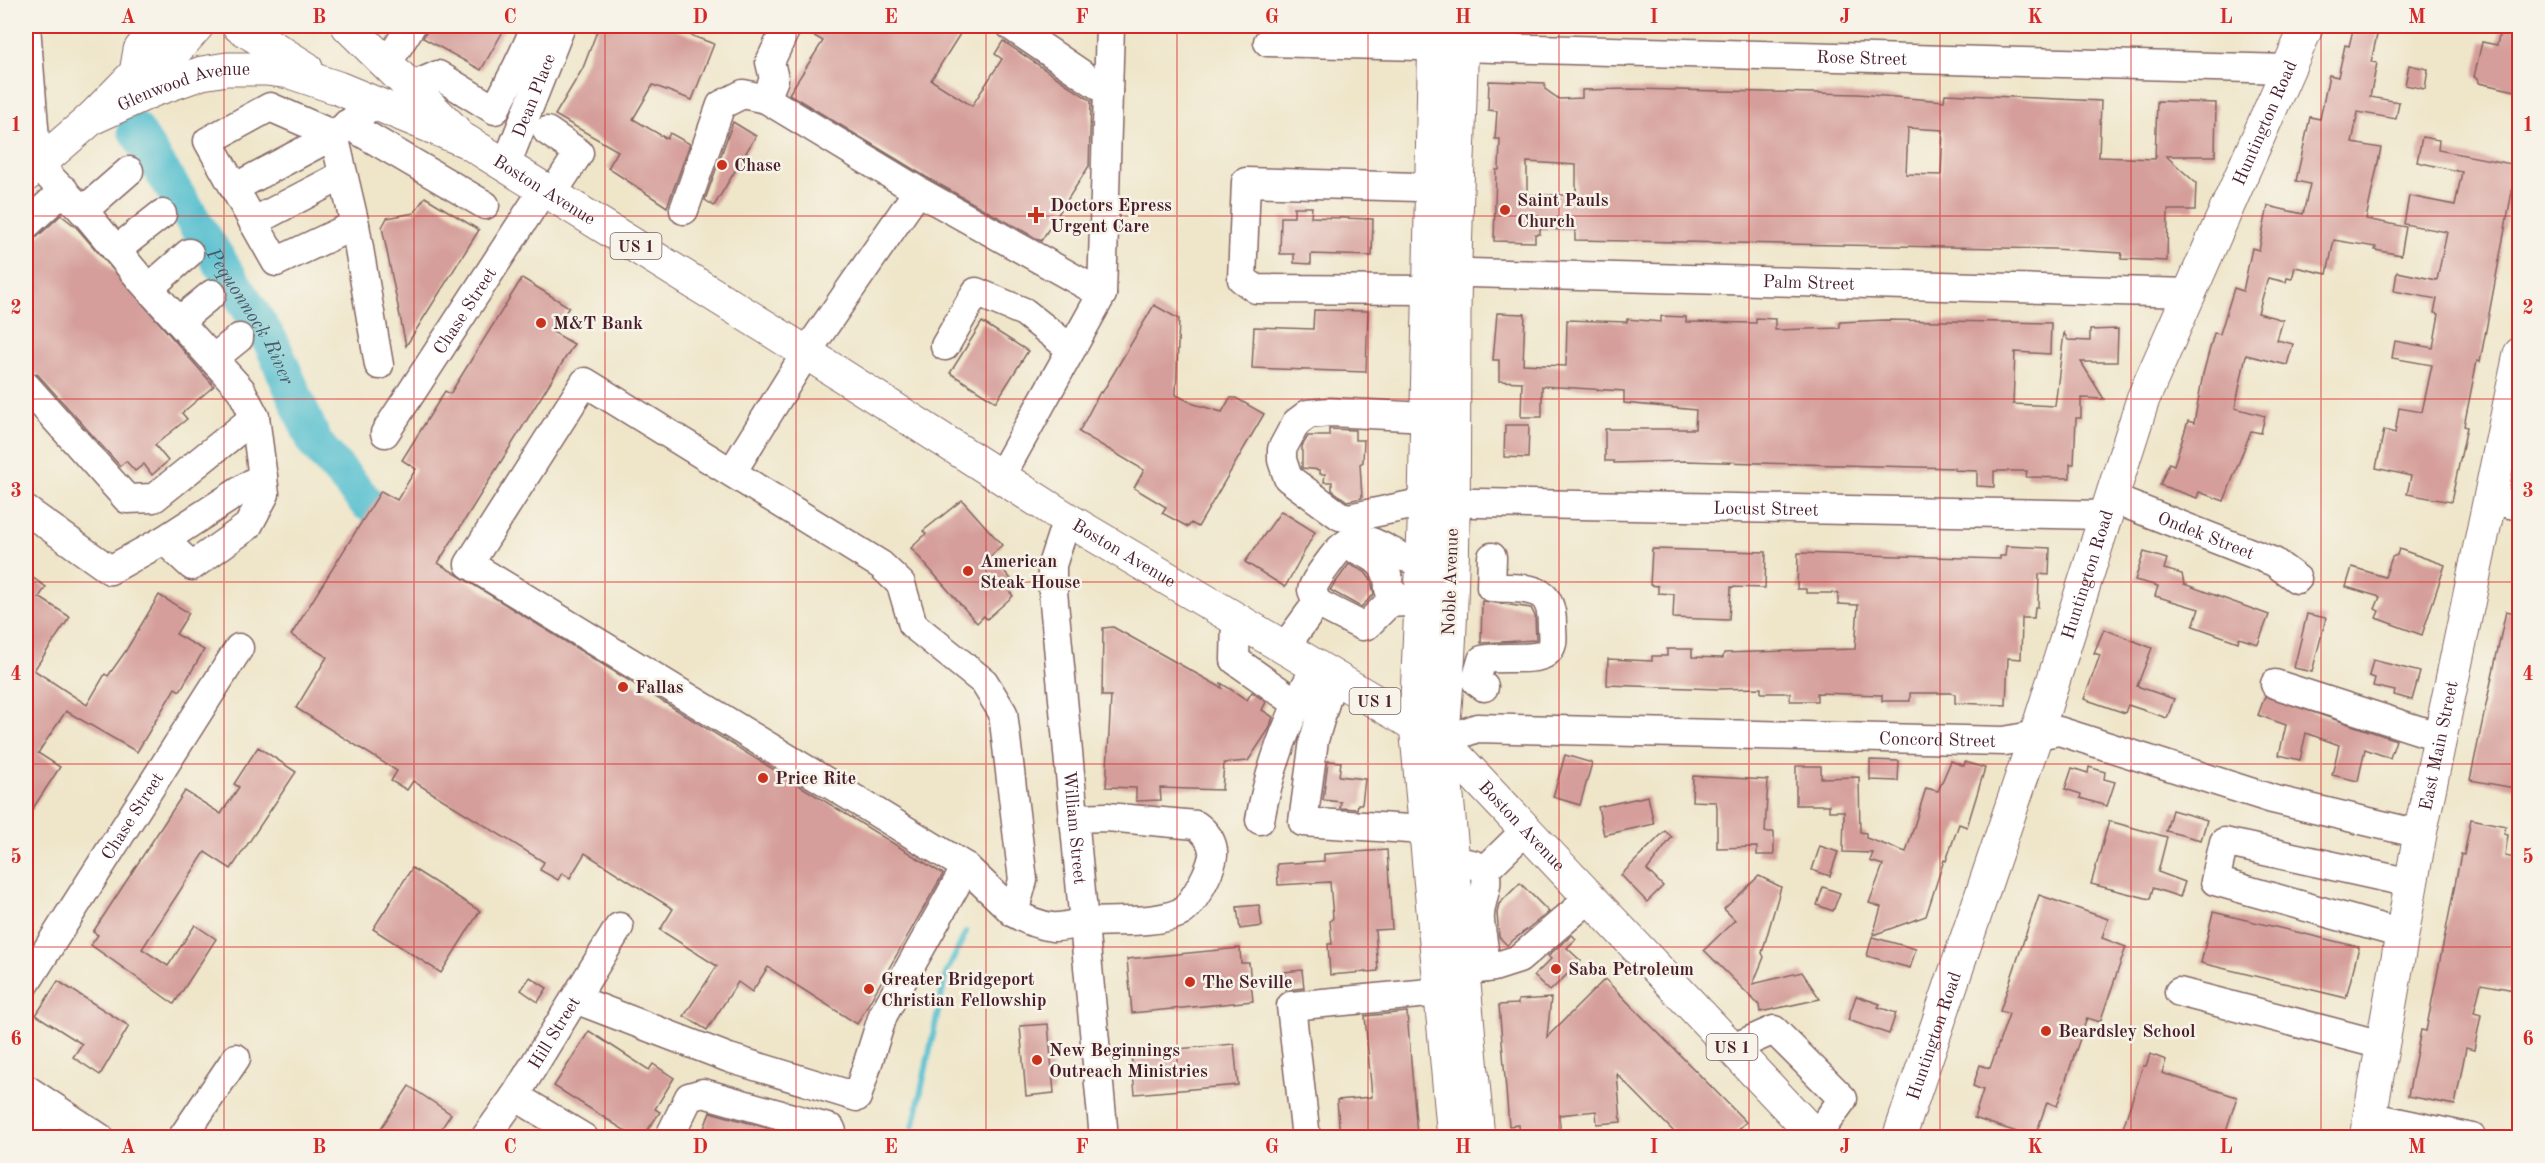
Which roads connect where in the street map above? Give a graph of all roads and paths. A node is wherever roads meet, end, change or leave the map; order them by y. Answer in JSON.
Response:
{"nodes":[{"id":1,"x":26,"y":26,"type":"edge"},
{"id":2,"x":160,"y":26,"type":"edge"},
{"id":3,"x":197,"y":26,"type":"edge"},
{"id":4,"x":238,"y":26,"type":"edge"},
{"id":5,"x":348,"y":26,"type":"edge"},
{"id":6,"x":411,"y":26,"type":"edge"},
{"id":7,"x":536,"y":26,"type":"edge"},
{"id":8,"x":561,"y":26,"type":"edge"},
{"id":9,"x":788,"y":26,"type":"edge"},
{"id":10,"x":1011,"y":26,"type":"edge"},
{"id":11,"x":1110,"y":26,"type":"edge"},
{"id":12,"x":2307,"y":26,"type":"edge"},
{"id":13,"x":1448,"y":36,"type":"edge"},
{"id":14,"x":1268,"y":42,"type":"dead end"},
{"id":15,"x":387,"y":64,"type":"junction"},
{"id":16,"x":530,"y":69,"type":"junction"},
{"id":17,"x":2288,"y":69,"type":"junction"},
{"id":18,"x":136,"y":73,"type":"junction"},
{"id":19,"x":410,"y":87,"type":"junction"},
{"id":20,"x":338,"y":88,"type":"junction"},
{"id":21,"x":1108,"y":92,"type":"junction"},
{"id":22,"x":766,"y":99,"type":"junction"},
{"id":23,"x":375,"y":103,"type":"junction"},
{"id":24,"x":92,"y":118,"type":"junction"},
{"id":25,"x":340,"y":129,"type":"junction"},
{"id":26,"x":547,"y":131,"type":"dead end"},
{"id":27,"x":466,"y":141,"type":"junction"},
{"id":28,"x":506,"y":165,"type":"junction"},
{"id":29,"x":32,"y":169,"type":"edge"},
{"id":30,"x":129,"y":171,"type":"dead end"},
{"id":31,"x":343,"y":175,"type":"junction"},
{"id":32,"x":234,"y":188,"type":"junction"},
{"id":33,"x":1444,"y":188,"type":"junction"},
{"id":34,"x":64,"y":190,"type":"junction"},
{"id":35,"x":548,"y":191,"type":"junction"},
{"id":36,"x":918,"y":191,"type":"junction"},
{"id":37,"x":485,"y":205,"type":"dead end"},
{"id":38,"x":684,"y":210,"type":"dead end"},
{"id":39,"x":83,"y":211,"type":"junction"},
{"id":40,"x":162,"y":214,"type":"dead end"},
{"id":41,"x":253,"y":222,"type":"junction"},
{"id":42,"x":26,"y":225,"type":"edge"},
{"id":43,"x":355,"y":225,"type":"junction"},
{"id":44,"x":116,"y":250,"type":"junction"},
{"id":45,"x":189,"y":253,"type":"dead end"},
{"id":46,"x":1437,"y":278,"type":"junction"},
{"id":47,"x":149,"y":288,"type":"junction"},
{"id":48,"x":2190,"y":292,"type":"junction"},
{"id":49,"x":212,"y":294,"type":"dead end"},
{"id":50,"x":1102,"y":294,"type":"junction"},
{"id":51,"x":179,"y":321,"type":"junction"},
{"id":52,"x":239,"y":338,"type":"dead end"},
{"id":53,"x":945,"y":346,"type":"dead end"},
{"id":54,"x":1071,"y":349,"type":"junction"},
{"id":55,"x":806,"y":353,"type":"junction"},
{"id":56,"x":2520,"y":354,"type":"edge"},
{"id":57,"x":213,"y":359,"type":"junction"},
{"id":58,"x":379,"y":365,"type":"dead end"},
{"id":59,"x":26,"y":386,"type":"edge"},
{"id":60,"x":255,"y":417,"type":"junction"},
{"id":61,"x":1427,"y":417,"type":"junction"},
{"id":62,"x":385,"y":433,"type":"dead end"},
{"id":63,"x":732,"y":472,"type":"junction"},
{"id":64,"x":1000,"y":478,"type":"junction"},
{"id":65,"x":1439,"y":502,"type":"junction"},
{"id":66,"x":2505,"y":503,"type":"edge"},
{"id":67,"x":2108,"y":507,"type":"junction"},
{"id":68,"x":26,"y":510,"type":"edge"},
{"id":69,"x":1066,"y":519,"type":"junction"},
{"id":70,"x":1409,"y":557,"type":"junction"},
{"id":71,"x":1492,"y":557,"type":"dead end"},
{"id":72,"x":2297,"y":579,"type":"dead end"},
{"id":73,"x":1314,"y":596,"type":"junction"},
{"id":74,"x":1404,"y":601,"type":"junction"},
{"id":75,"x":1236,"y":619,"type":"junction"},
{"id":76,"x":239,"y":648,"type":"dead end"},
{"id":77,"x":1284,"y":648,"type":"junction"},
{"id":78,"x":1324,"y":671,"type":"junction"},
{"id":79,"x":2276,"y":684,"type":"dead end"},
{"id":80,"x":1484,"y":687,"type":"dead end"},
{"id":81,"x":1296,"y":703,"type":"junction"},
{"id":82,"x":1429,"y":733,"type":"junction"},
{"id":83,"x":2036,"y":735,"type":"junction"},
{"id":84,"x":2440,"y":736,"type":"junction"},
{"id":85,"x":1072,"y":818,"type":"junction"},
{"id":86,"x":1260,"y":820,"type":"dead end"},
{"id":87,"x":1425,"y":830,"type":"junction"},
{"id":88,"x":1526,"y":830,"type":"junction"},
{"id":89,"x":2420,"y":834,"type":"junction"},
{"id":90,"x":1452,"y":862,"type":"junction"},
{"id":91,"x":966,"y":867,"type":"junction"},
{"id":92,"x":1484,"y":872,"type":"junction"},
{"id":93,"x":2411,"y":883,"type":"junction"},
{"id":94,"x":1590,"y":898,"type":"junction"},
{"id":95,"x":1014,"y":913,"type":"junction"},
{"id":96,"x":1082,"y":923,"type":"junction"},
{"id":97,"x":619,"y":927,"type":"dead end"},
{"id":98,"x":2402,"y":934,"type":"junction"},
{"id":99,"x":1463,"y":977,"type":"junction"},
{"id":100,"x":26,"y":983,"type":"edge"},
{"id":101,"x":2179,"y":992,"type":"dead end"},
{"id":102,"x":575,"y":999,"type":"junction"},
{"id":103,"x":2382,"y":1045,"type":"junction"},
{"id":104,"x":1733,"y":1048,"type":"junction"},
{"id":105,"x":236,"y":1058,"type":"dead end"},
{"id":106,"x":26,"y":1089,"type":"edge"},
{"id":107,"x":515,"y":1096,"type":"junction"},
{"id":108,"x":56,"y":1109,"type":"junction"},
{"id":109,"x":2367,"y":1127,"type":"edge"},
{"id":110,"x":35,"y":1137,"type":"edge"},
{"id":111,"x":100,"y":1137,"type":"edge"},
{"id":112,"x":182,"y":1137,"type":"edge"},
{"id":113,"x":485,"y":1137,"type":"edge"},
{"id":114,"x":584,"y":1137,"type":"edge"},
{"id":115,"x":669,"y":1137,"type":"edge"},
{"id":116,"x":834,"y":1137,"type":"edge"},
{"id":117,"x":1104,"y":1137,"type":"edge"},
{"id":118,"x":1306,"y":1137,"type":"edge"},
{"id":119,"x":1454,"y":1137,"type":"edge"},
{"id":120,"x":1478,"y":1137,"type":"edge"},
{"id":121,"x":1816,"y":1137,"type":"edge"},
{"id":122,"x":1899,"y":1137,"type":"edge"},
{"id":123,"x":2472,"y":1137,"type":"edge"}],
"edges":[{"from":1,"to":29,"type":"street"},
{"from":2,"to":18,"type":"main road","name":"Glenwood Avenue","number":"US 1"},
{"from":3,"to":18,"type":"main road","name":"Glenwood Avenue"},
{"from":4,"to":20,"type":"main road"},
{"from":5,"to":15,"type":"main road","number":"US 1"},
{"from":6,"to":15,"type":"street"},
{"from":7,"to":16,"type":"street"},
{"from":8,"to":16,"type":"street","name":"Dean Place"},
{"from":9,"to":22,"type":"street"},
{"from":10,"to":21,"type":"street"},
{"from":11,"to":21,"type":"street"},
{"from":12,"to":17,"type":"main road","name":"Huntington Road"},
{"from":13,"to":14,"type":"street","name":"Rose Street"},
{"from":13,"to":17,"type":"street","name":"Rose Street"},
{"from":13,"to":33,"type":"main road","name":"Noble Avenue"},
{"from":15,"to":19,"type":"main road","number":"US 1"},
{"from":16,"to":19,"type":"street"},
{"from":16,"to":28,"type":"street","name":"Dean Place"},
{"from":17,"to":48,"type":"main road","name":"Huntington Road"},
{"from":18,"to":24,"type":"main road","name":"Glenwood Avenue","number":"US 1"},
{"from":19,"to":27,"type":"main road","number":"US 1"},
{"from":20,"to":23,"type":"main road","name":"Boston Avenue","number":"US 1"},
{"from":20,"to":24,"type":"main road","name":"Glenwood Avenue","number":"US 1"},
{"from":21,"to":50,"type":"street"},
{"from":22,"to":36,"type":"street"},
{"from":22,"to":38,"type":"street"},
{"from":23,"to":25,"type":"street"},
{"from":23,"to":27,"type":"main road","name":"Boston Avenue","number":"US 1"},
{"from":24,"to":29,"type":"main road","number":"US 1"},
{"from":25,"to":31,"type":"street"},
{"from":25,"to":32,"type":"street"},
{"from":25,"to":32,"type":"street"},
{"from":25,"to":37,"type":"street"},
{"from":26,"to":35,"type":"street","name":"Chase Street"},
{"from":27,"to":28,"type":"main road","name":"Boston Avenue","number":"US 1"},
{"from":28,"to":35,"type":"main road","name":"Boston Avenue","number":"US 1"},
{"from":29,"to":34,"type":"street"},
{"from":30,"to":39,"type":"street"},
{"from":31,"to":41,"type":"street"},
{"from":31,"to":43,"type":"street"},
{"from":32,"to":41,"type":"street"},
{"from":33,"to":46,"type":"main road","name":"Noble Avenue"},
{"from":33,"to":46,"type":"street","name":"Palm Street"},
{"from":34,"to":39,"type":"street"},
{"from":34,"to":42,"type":"street"},
{"from":35,"to":55,"type":"main road","name":"Boston Avenue","number":"US 1"},
{"from":35,"to":62,"type":"street","name":"Chase Street"},
{"from":36,"to":50,"type":"street"},
{"from":36,"to":55,"type":"street"},
{"from":39,"to":44,"type":"street"},
{"from":40,"to":44,"type":"street"},
{"from":41,"to":43,"type":"street"},
{"from":43,"to":58,"type":"street"},
{"from":44,"to":47,"type":"street"},
{"from":45,"to":47,"type":"street"},
{"from":46,"to":48,"type":"street","name":"Palm Street"},
{"from":46,"to":61,"type":"main road","name":"Noble Avenue"},
{"from":46,"to":65,"type":"main road","name":"Noble Avenue"},
{"from":47,"to":51,"type":"street"},
{"from":48,"to":67,"type":"main road","name":"Huntington Road"},
{"from":49,"to":51,"type":"street"},
{"from":50,"to":54,"type":"street"},
{"from":51,"to":57,"type":"street"},
{"from":52,"to":57,"type":"street"},
{"from":53,"to":54,"type":"street"},
{"from":54,"to":64,"type":"street"},
{"from":55,"to":63,"type":"street"},
{"from":55,"to":64,"type":"main road","name":"Boston Avenue","number":"US 1"},
{"from":56,"to":66,"type":"main road","name":"East Main Street"},
{"from":57,"to":60,"type":"street"},
{"from":59,"to":60,"type":"street"},
{"from":60,"to":68,"type":"street"},
{"from":61,"to":65,"type":"main road","name":"Noble Avenue"},
{"from":61,"to":65,"type":"street","name":"Locust Street"},
{"from":63,"to":91,"type":"street"},
{"from":63,"to":95,"type":"street"},
{"from":64,"to":69,"type":"main road","name":"Boston Avenue","number":"US 1"},
{"from":65,"to":67,"type":"street","name":"Locust Street"},
{"from":65,"to":70,"type":"main road","name":"Noble Avenue"},
{"from":65,"to":82,"type":"main road","name":"Noble Avenue"},
{"from":66,"to":84,"type":"main road","name":"East Main Street"},
{"from":67,"to":72,"type":"street","name":"Ondek Street"},
{"from":67,"to":83,"type":"main road","name":"Huntington Road"},
{"from":69,"to":75,"type":"main road","name":"Boston Avenue","number":"US 1"},
{"from":69,"to":85,"type":"street","name":"William Street"},
{"from":70,"to":73,"type":"street"},
{"from":70,"to":74,"type":"main road","name":"Noble Avenue"},
{"from":71,"to":80,"type":"street"},
{"from":73,"to":74,"type":"street"},
{"from":73,"to":74,"type":"street"},
{"from":73,"to":77,"type":"street"},
{"from":74,"to":82,"type":"main road","name":"Noble Avenue"},
{"from":75,"to":77,"type":"main road","name":"Boston Avenue","number":"US 1"},
{"from":75,"to":81,"type":"street"},
{"from":76,"to":100,"type":"street","name":"Chase Street"},
{"from":77,"to":78,"type":"main road","name":"Boston Avenue","number":"US 1"},
{"from":78,"to":81,"type":"street"},
{"from":78,"to":82,"type":"main road","name":"Boston Avenue","number":"US 1"},
{"from":78,"to":87,"type":"street"},
{"from":79,"to":84,"type":"street"},
{"from":81,"to":86,"type":"street"},
{"from":82,"to":83,"type":"street","name":"Concord Street"},
{"from":82,"to":87,"type":"main road","name":"Noble Avenue"},
{"from":82,"to":88,"type":"main road","name":"Boston Avenue","number":"US 1"},
{"from":82,"to":90,"type":"main road","name":"Noble Avenue"},
{"from":83,"to":89,"type":"street","name":"Concord Street"},
{"from":83,"to":122,"type":"main road","name":"Huntington Road"},
{"from":84,"to":89,"type":"main road","name":"East Main Street"},
{"from":85,"to":96,"type":"street","name":"William Street"},
{"from":85,"to":96,"type":"street"},
{"from":87,"to":99,"type":"main road","name":"Noble Avenue"},
{"from":88,"to":92,"type":"street"},
{"from":88,"to":94,"type":"main road","name":"Boston Avenue","number":"US 1"},
{"from":89,"to":93,"type":"main road","name":"East Main Street"},
{"from":90,"to":92,"type":"street"},
{"from":90,"to":99,"type":"main road","name":"Noble Avenue"},
{"from":91,"to":95,"type":"street"},
{"from":91,"to":102,"type":"street"},
{"from":92,"to":99,"type":"street"},
{"from":93,"to":98,"type":"main road","name":"East Main Street"},
{"from":93,"to":98,"type":"street"},
{"from":94,"to":99,"type":"street"},
{"from":94,"to":104,"type":"main road","name":"Boston Avenue","number":"US 1"},
{"from":95,"to":96,"type":"street"},
{"from":96,"to":117,"type":"street","name":"William Street"},
{"from":97,"to":102,"type":"street","name":"Hill Street"},
{"from":98,"to":103,"type":"main road","name":"East Main Street"},
{"from":99,"to":118,"type":"street"},
{"from":99,"to":119,"type":"main road","name":"Noble Avenue"},
{"from":99,"to":120,"type":"main road","name":"Noble Avenue"},
{"from":101,"to":103,"type":"street"},
{"from":102,"to":107,"type":"street","name":"Hill Street"},
{"from":103,"to":109,"type":"main road","name":"East Main Street"},
{"from":104,"to":121,"type":"main road","name":"Boston Avenue","number":"US 1"},
{"from":104,"to":121,"type":"street"},
{"from":105,"to":112,"type":"street"},
{"from":106,"to":108,"type":"street"},
{"from":107,"to":113,"type":"street","name":"Hill Street"},
{"from":107,"to":114,"type":"street"},
{"from":108,"to":110,"type":"street"},
{"from":108,"to":111,"type":"street"},
{"from":109,"to":123,"type":"street"},
{"from":115,"to":116,"type":"street"}]}
